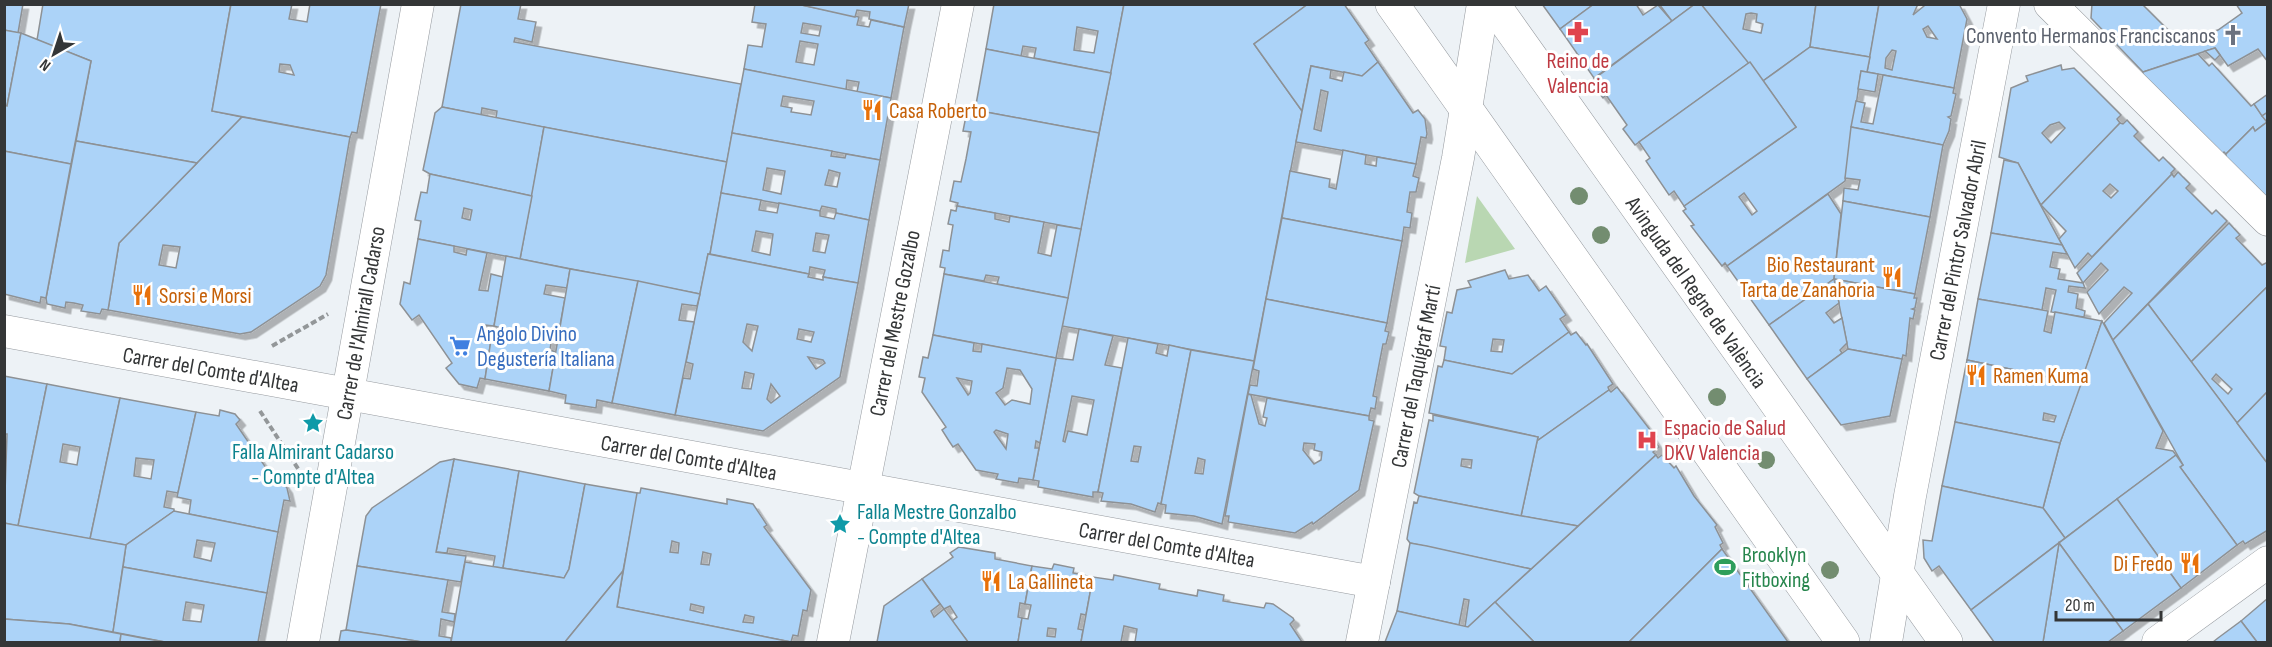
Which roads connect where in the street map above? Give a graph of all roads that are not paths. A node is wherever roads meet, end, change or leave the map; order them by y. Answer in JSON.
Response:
{"nodes":[{"id":1,"x":418,"y":4,"type":"edge"},
{"id":2,"x":958,"y":4,"type":"edge"},
{"id":3,"x":1392,"y":4,"type":"edge"},
{"id":4,"x":2004,"y":4,"type":"edge"},
{"id":5,"x":2050,"y":4,"type":"edge"},
{"id":6,"x":1497,"y":12,"type":"edge"},
{"id":7,"x":1466,"y":109,"type":"junction"},
{"id":8,"x":2268,"y":220,"type":"edge"},
{"id":9,"x":4,"y":331,"type":"edge"},
{"id":10,"x":347,"y":394,"type":"junction"},
{"id":11,"x":862,"y":488,"type":"junction"},
{"id":12,"x":2268,"y":562,"type":"edge"},
{"id":13,"x":1897,"y":574,"type":"junction"},
{"id":14,"x":1374,"y":582,"type":"junction"},
{"id":15,"x":303,"y":642,"type":"edge"},
{"id":16,"x":833,"y":642,"type":"edge"},
{"id":17,"x":1362,"y":642,"type":"edge"},
{"id":18,"x":1843,"y":642,"type":"edge"},
{"id":19,"x":1886,"y":642,"type":"edge"},
{"id":20,"x":1946,"y":642,"type":"edge"},
{"id":21,"x":2158,"y":642,"type":"edge"}],
"edges":[{"from":1,"to":10,"type":"street","name":"Carrer de l'Almirall Cadarso"},
{"from":2,"to":11,"type":"street","name":"Carrer del Mestre Gozalbo"},
{"from":3,"to":7,"type":"main road"},
{"from":4,"to":13,"type":"street","name":"Carrer del Pintor Salvador Abril"},
{"from":5,"to":8,"type":"street"},
{"from":6,"to":7,"type":"street","name":"Avinguda del Regne de València"},
{"from":6,"to":13,"type":"main road","name":"Avinguda del Regne de València"},
{"from":7,"to":14,"type":"street","name":"Carrer del Taquígraf Martí"},
{"from":7,"to":18,"type":"main road"},
{"from":9,"to":10,"type":"street","name":"Carrer del Comte d'Altea"},
{"from":10,"to":11,"type":"street","name":"Carrer del Comte d'Altea"},
{"from":10,"to":15,"type":"street","name":"Carrer de l'Almirall Cadarso"},
{"from":11,"to":14,"type":"street","name":"Carrer del Comte d'Altea"},
{"from":11,"to":16,"type":"street","name":"Carrer del Mestre Gozalbo"},
{"from":12,"to":21,"type":"street"},
{"from":13,"to":19,"type":"street","name":"Carrer del Pintor Salvador Abril"},
{"from":13,"to":20,"type":"main road","name":"Avinguda del Regne de València"},
{"from":14,"to":17,"type":"street","name":"Carrer del Taquígraf Martí"}]}
